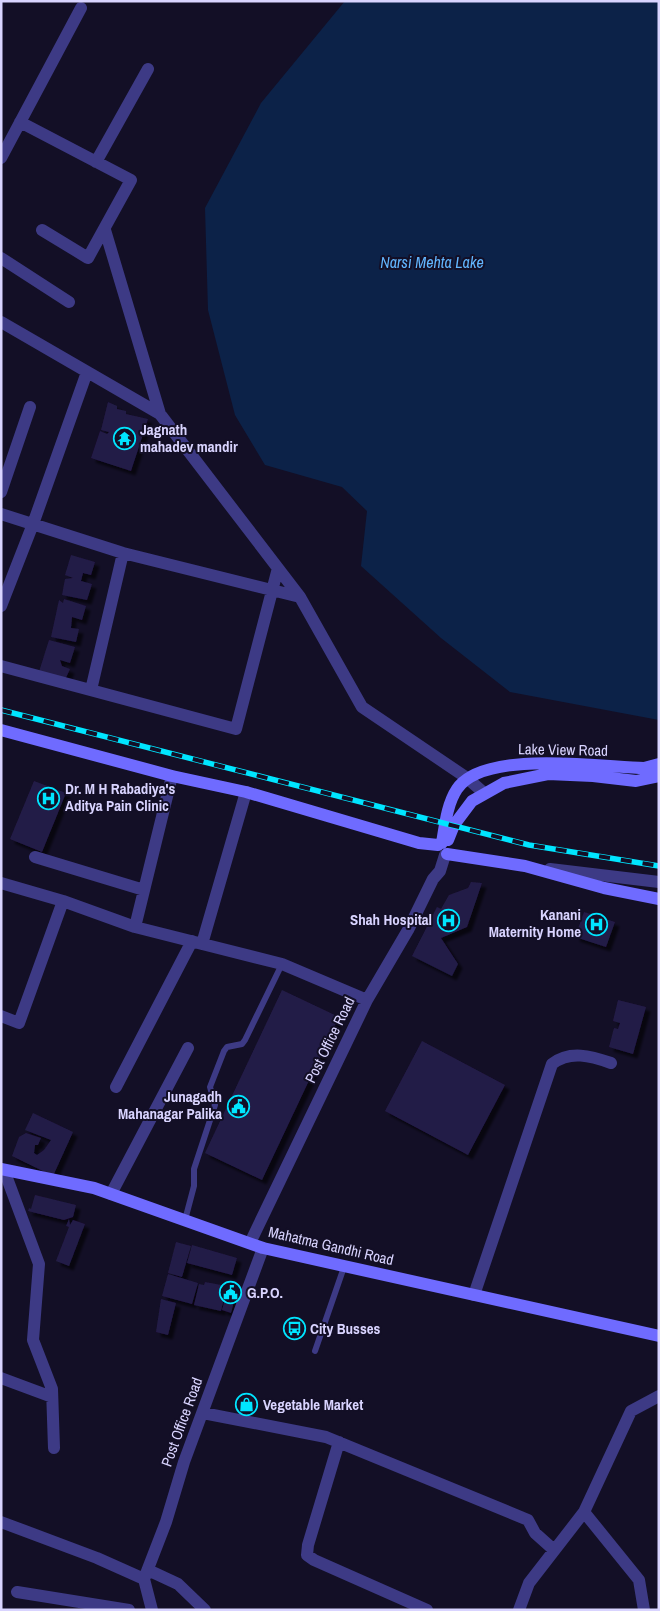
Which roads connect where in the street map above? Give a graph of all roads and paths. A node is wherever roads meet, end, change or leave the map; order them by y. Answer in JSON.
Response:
{"nodes":[{"id":1,"x":81,"y":8,"type":"dead end"},
{"id":2,"x":148,"y":70,"type":"dead end"},
{"id":3,"x":20,"y":122,"type":"junction"},
{"id":4,"x":1,"y":158,"type":"edge"},
{"id":5,"x":96,"y":162,"type":"junction"},
{"id":6,"x":42,"y":230,"type":"dead end"},
{"id":7,"x":105,"y":230,"type":"junction"},
{"id":8,"x":1,"y":258,"type":"edge"},
{"id":9,"x":69,"y":302,"type":"dead end"},
{"id":10,"x":1,"y":322,"type":"edge"},
{"id":11,"x":87,"y":372,"type":"junction"},
{"id":12,"x":30,"y":407,"type":"dead end"},
{"id":13,"x":160,"y":414,"type":"junction"},
{"id":14,"x":1,"y":492,"type":"edge"},
{"id":15,"x":1,"y":514,"type":"edge"},
{"id":16,"x":33,"y":524,"type":"junction"},
{"id":17,"x":123,"y":553,"type":"junction"},
{"id":18,"x":278,"y":568,"type":"junction"},
{"id":19,"x":272,"y":589,"type":"junction"},
{"id":20,"x":300,"y":597,"type":"junction"},
{"id":21,"x":1,"y":606,"type":"edge"},
{"id":22,"x":1,"y":666,"type":"edge"},
{"id":23,"x":91,"y":690,"type":"junction"},
{"id":24,"x":1,"y":730,"type":"edge"},
{"id":25,"x":659,"y":764,"type":"edge"},
{"id":26,"x":172,"y":776,"type":"junction"},
{"id":27,"x":659,"y":776,"type":"edge"},
{"id":28,"x":467,"y":778,"type":"junction"},
{"id":29,"x":246,"y":792,"type":"junction"},
{"id":30,"x":484,"y":793,"type":"junction"},
{"id":31,"x":442,"y":848,"type":"junction"},
{"id":32,"x":34,"y":857,"type":"dead end"},
{"id":33,"x":524,"y":866,"type":"junction"},
{"id":34,"x":659,"y":882,"type":"edge"},
{"id":35,"x":1,"y":883,"type":"edge"},
{"id":36,"x":144,"y":890,"type":"junction"},
{"id":37,"x":659,"y":899,"type":"edge"},
{"id":38,"x":63,"y":901,"type":"junction"},
{"id":39,"x":135,"y":927,"type":"junction"},
{"id":40,"x":197,"y":942,"type":"junction"},
{"id":41,"x":282,"y":964,"type":"junction"},
{"id":42,"x":367,"y":1000,"type":"junction"},
{"id":43,"x":1,"y":1016,"type":"edge"},
{"id":44,"x":188,"y":1048,"type":"dead end"},
{"id":45,"x":611,"y":1063,"type":"dead end"},
{"id":46,"x":116,"y":1087,"type":"dead end"},
{"id":47,"x":2,"y":1169,"type":"edge"},
{"id":48,"x":111,"y":1194,"type":"junction"},
{"id":49,"x":185,"y":1220,"type":"junction"},
{"id":50,"x":250,"y":1243,"type":"junction"},
{"id":51,"x":263,"y":1248,"type":"junction"},
{"id":52,"x":344,"y":1267,"type":"junction"},
{"id":53,"x":474,"y":1295,"type":"junction"},
{"id":54,"x":659,"y":1336,"type":"edge"},
{"id":55,"x":315,"y":1351,"type":"dead end"},
{"id":56,"x":1,"y":1378,"type":"edge"},
{"id":57,"x":659,"y":1396,"type":"edge"},
{"id":58,"x":52,"y":1397,"type":"junction"},
{"id":59,"x":203,"y":1413,"type":"junction"},
{"id":60,"x":339,"y":1442,"type":"junction"},
{"id":61,"x":54,"y":1448,"type":"dead end"},
{"id":62,"x":584,"y":1512,"type":"junction"},
{"id":63,"x":1,"y":1522,"type":"edge"},
{"id":64,"x":554,"y":1550,"type":"junction"},
{"id":65,"x":146,"y":1574,"type":"junction"},
{"id":66,"x":18,"y":1592,"type":"dead end"},
{"id":67,"x":129,"y":1610,"type":"edge"},
{"id":68,"x":152,"y":1610,"type":"edge"},
{"id":69,"x":205,"y":1610,"type":"edge"},
{"id":70,"x":427,"y":1610,"type":"edge"},
{"id":71,"x":519,"y":1610,"type":"edge"},
{"id":72,"x":644,"y":1610,"type":"edge"}],
"edges":[{"from":1,"to":3,"type":"street"},
{"from":2,"to":5,"type":"street"},
{"from":3,"to":4,"type":"street"},
{"from":3,"to":5,"type":"street"},
{"from":5,"to":7,"type":"street"},
{"from":6,"to":7,"type":"street"},
{"from":7,"to":13,"type":"street"},
{"from":8,"to":9,"type":"street"},
{"from":10,"to":11,"type":"street"},
{"from":11,"to":13,"type":"street"},
{"from":11,"to":16,"type":"street"},
{"from":12,"to":14,"type":"street"},
{"from":13,"to":18,"type":"street"},
{"from":15,"to":16,"type":"street"},
{"from":16,"to":17,"type":"street"},
{"from":16,"to":21,"type":"street"},
{"from":17,"to":19,"type":"street"},
{"from":17,"to":23,"type":"street"},
{"from":18,"to":19,"type":"street"},
{"from":18,"to":20,"type":"street"},
{"from":19,"to":20,"type":"street"},
{"from":19,"to":23,"type":"street"},
{"from":20,"to":28,"type":"street"},
{"from":22,"to":23,"type":"street"},
{"from":24,"to":26,"type":"main road"},
{"from":25,"to":28,"type":"main road","name":"Lake View Road"},
{"from":26,"to":29,"type":"main road"},
{"from":26,"to":36,"type":"street"},
{"from":27,"to":30,"type":"main road"},
{"from":28,"to":30,"type":"street"},
{"from":28,"to":31,"type":"main road"},
{"from":29,"to":31,"type":"main road"},
{"from":29,"to":40,"type":"street"},
{"from":30,"to":31,"type":"main road"},
{"from":31,"to":33,"type":"main road"},
{"from":31,"to":42,"type":"street","name":"Post Office Road"},
{"from":32,"to":36,"type":"street"},
{"from":33,"to":34,"type":"street"},
{"from":33,"to":37,"type":"main road"},
{"from":35,"to":38,"type":"street"},
{"from":36,"to":39,"type":"street"},
{"from":38,"to":39,"type":"street"},
{"from":38,"to":43,"type":"street"},
{"from":39,"to":40,"type":"street"},
{"from":40,"to":41,"type":"street"},
{"from":40,"to":46,"type":"street"},
{"from":41,"to":42,"type":"street"},
{"from":41,"to":49,"type":"lane"},
{"from":42,"to":50,"type":"street","name":"Post Office Road"},
{"from":44,"to":48,"type":"street"},
{"from":45,"to":53,"type":"street"},
{"from":47,"to":48,"type":"main road","name":"Mahatma Gandhi Road"},
{"from":47,"to":58,"type":"street"},
{"from":48,"to":49,"type":"main road","name":"Mahatma Gandhi Road"},
{"from":49,"to":50,"type":"main road","name":"Mahatma Gandhi Road"},
{"from":50,"to":51,"type":"main road","name":"Mahatma Gandhi Road"},
{"from":51,"to":52,"type":"main road","name":"Mahatma Gandhi Road"},
{"from":51,"to":59,"type":"street","name":"Post Office Road"},
{"from":52,"to":53,"type":"main road","name":"Mahatma Gandhi Road"},
{"from":52,"to":55,"type":"lane"},
{"from":53,"to":54,"type":"main road","name":"Mahatma Gandhi Road"},
{"from":56,"to":58,"type":"street"},
{"from":57,"to":62,"type":"street"},
{"from":58,"to":61,"type":"street"},
{"from":59,"to":60,"type":"street"},
{"from":59,"to":65,"type":"street","name":"Post Office Road"},
{"from":60,"to":64,"type":"street"},
{"from":60,"to":70,"type":"street"},
{"from":62,"to":64,"type":"street"},
{"from":62,"to":72,"type":"street"},
{"from":63,"to":65,"type":"street"},
{"from":64,"to":71,"type":"street"},
{"from":65,"to":68,"type":"street"},
{"from":65,"to":69,"type":"street"},
{"from":66,"to":67,"type":"street"}]}
